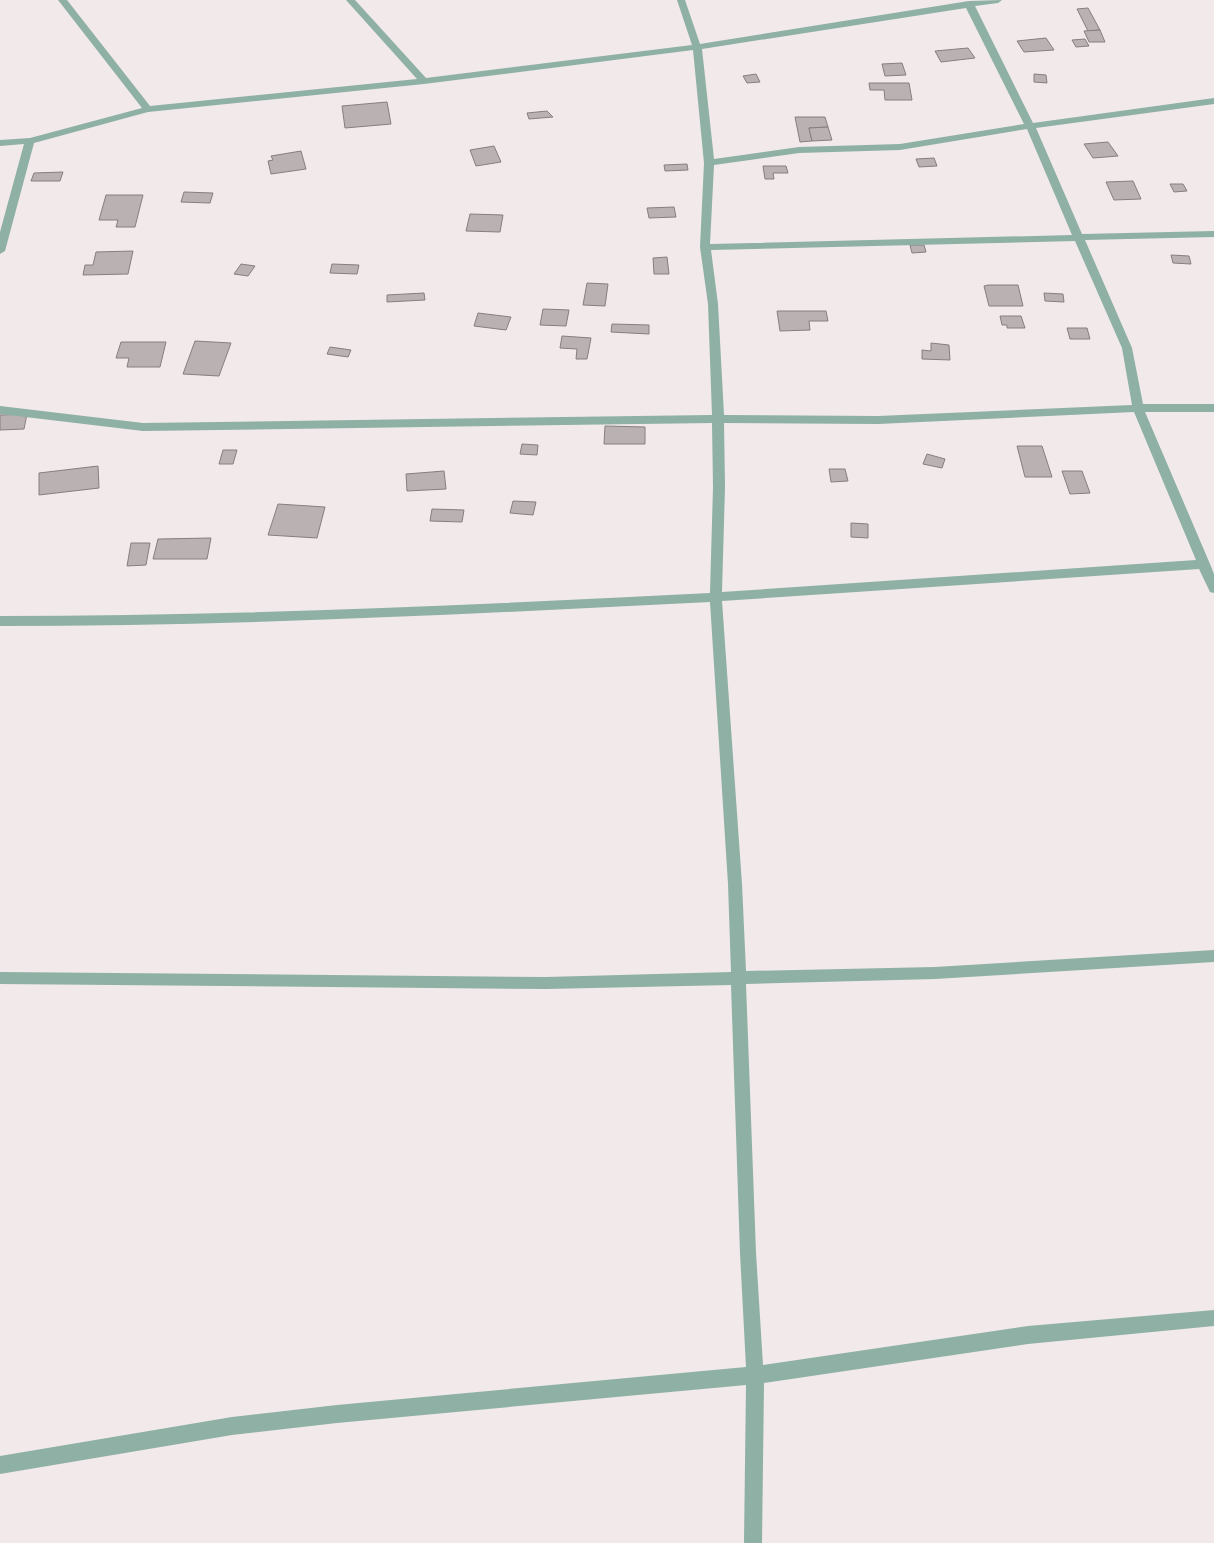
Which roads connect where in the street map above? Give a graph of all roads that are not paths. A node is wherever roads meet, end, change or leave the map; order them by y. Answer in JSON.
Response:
{"nodes":[{"id":1,"x":62,"y":0,"type":"edge"},
{"id":2,"x":350,"y":0,"type":"edge"},
{"id":3,"x":681,"y":0,"type":"edge"},
{"id":4,"x":998,"y":0,"type":"edge"},
{"id":5,"x":969,"y":4,"type":"junction"},
{"id":6,"x":697,"y":47,"type":"junction"},
{"id":7,"x":424,"y":81,"type":"junction"},
{"id":8,"x":1214,"y":101,"type":"edge"},
{"id":9,"x":148,"y":108,"type":"junction"},
{"id":10,"x":1030,"y":126,"type":"junction"},
{"id":11,"x":30,"y":141,"type":"junction"},
{"id":12,"x":0,"y":143,"type":"edge"},
{"id":13,"x":709,"y":163,"type":"junction"},
{"id":14,"x":1214,"y":234,"type":"edge"},
{"id":15,"x":1079,"y":238,"type":"junction"},
{"id":16,"x":705,"y":246,"type":"junction"},
{"id":17,"x":0,"y":251,"type":"edge"},
{"id":18,"x":1138,"y":408,"type":"junction"},
{"id":19,"x":1214,"y":408,"type":"edge"},
{"id":20,"x":0,"y":410,"type":"edge"},
{"id":21,"x":718,"y":419,"type":"junction"},
{"id":22,"x":1204,"y":564,"type":"junction"},
{"id":23,"x":1214,"y":590,"type":"edge"},
{"id":24,"x":716,"y":597,"type":"junction"},
{"id":25,"x":0,"y":621,"type":"edge"},
{"id":26,"x":1214,"y":956,"type":"edge"},
{"id":27,"x":738,"y":977,"type":"junction"},
{"id":28,"x":0,"y":978,"type":"edge"},
{"id":29,"x":1214,"y":1318,"type":"edge"},
{"id":30,"x":755,"y":1375,"type":"junction"},
{"id":31,"x":0,"y":1465,"type":"edge"},
{"id":32,"x":753,"y":1543,"type":"edge"}],
"edges":[{"from":1,"to":9,"type":"street"},
{"from":2,"to":7,"type":"street"},
{"from":3,"to":6,"type":"street"},
{"from":4,"to":5,"type":"street"},
{"from":5,"to":6,"type":"street"},
{"from":5,"to":10,"type":"street"},
{"from":6,"to":7,"type":"street"},
{"from":6,"to":13,"type":"street"},
{"from":7,"to":9,"type":"street"},
{"from":8,"to":10,"type":"street"},
{"from":9,"to":11,"type":"street"},
{"from":10,"to":13,"type":"street"},
{"from":10,"to":15,"type":"street"},
{"from":11,"to":12,"type":"street"},
{"from":11,"to":17,"type":"street"},
{"from":13,"to":16,"type":"street"},
{"from":14,"to":15,"type":"street"},
{"from":15,"to":16,"type":"street"},
{"from":15,"to":18,"type":"street"},
{"from":16,"to":21,"type":"street"},
{"from":18,"to":19,"type":"street"},
{"from":18,"to":21,"type":"street"},
{"from":18,"to":22,"type":"street"},
{"from":20,"to":21,"type":"street"},
{"from":21,"to":24,"type":"street"},
{"from":22,"to":23,"type":"street"},
{"from":22,"to":24,"type":"street"},
{"from":24,"to":25,"type":"street"},
{"from":24,"to":27,"type":"street"},
{"from":26,"to":27,"type":"street"},
{"from":27,"to":28,"type":"street"},
{"from":27,"to":30,"type":"street"},
{"from":29,"to":30,"type":"street"},
{"from":30,"to":31,"type":"street"},
{"from":30,"to":32,"type":"street"}]}
